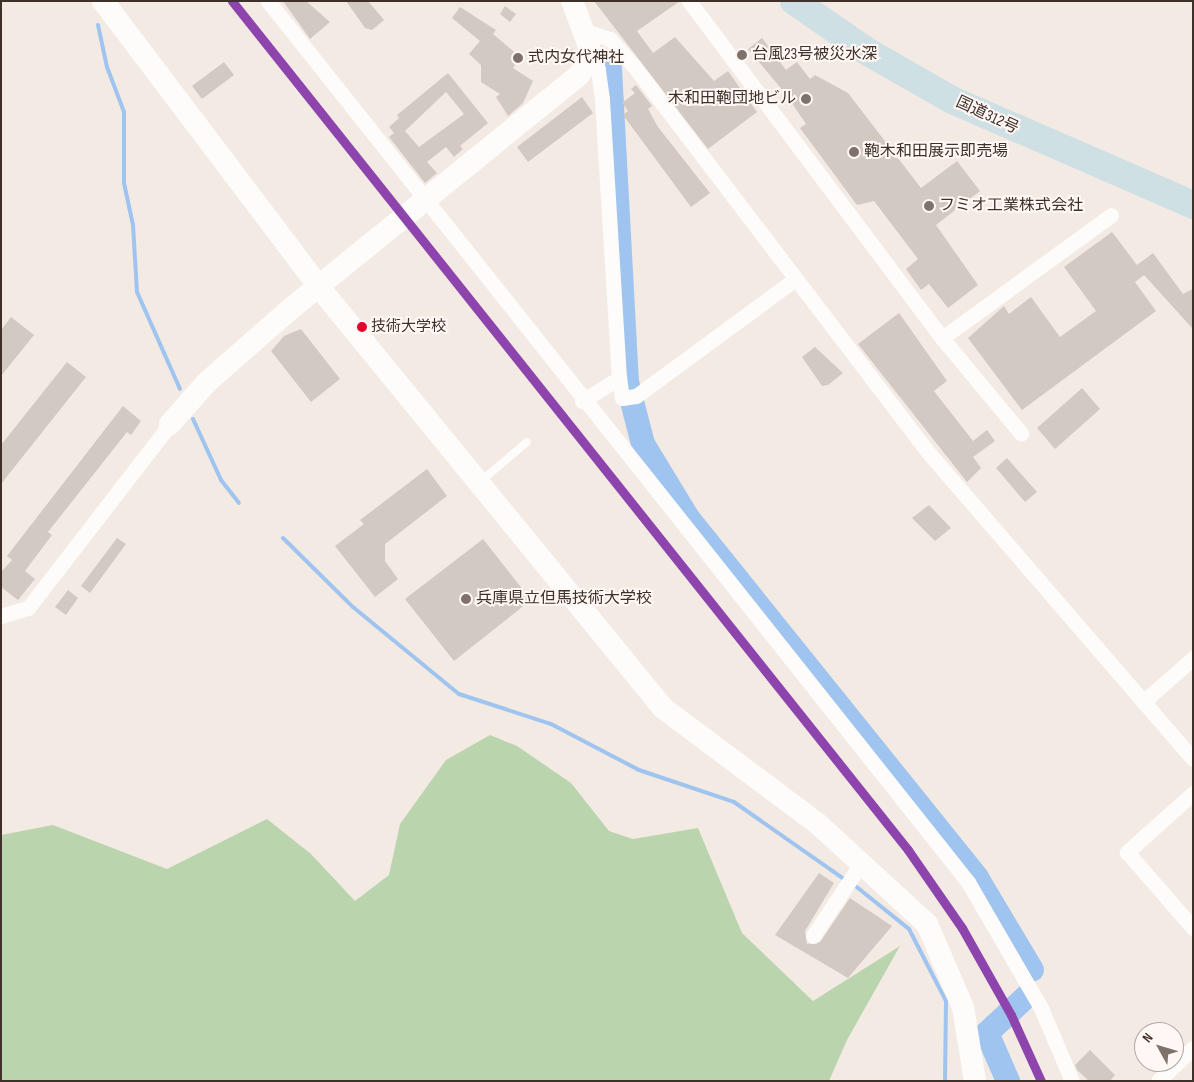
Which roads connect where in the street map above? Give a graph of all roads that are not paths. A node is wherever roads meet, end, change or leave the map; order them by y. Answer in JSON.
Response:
{"nodes":[{"id":1,"x":102,"y":1,"type":"edge"},
{"id":2,"x":268,"y":1,"type":"edge"},
{"id":3,"x":689,"y":1,"type":"edge"},
{"id":4,"x":794,"y":1,"type":"edge"},
{"id":5,"x":569,"y":4,"type":"edge"},
{"id":6,"x":585,"y":31,"type":"junction"},
{"id":7,"x":588,"y":62,"type":"junction"},
{"id":8,"x":424,"y":202,"type":"junction"},
{"id":9,"x":1190,"y":207,"type":"edge"},
{"id":10,"x":1111,"y":215,"type":"dead end"},
{"id":11,"x":794,"y":280,"type":"junction"},
{"id":12,"x":320,"y":287,"type":"junction"},
{"id":13,"x":942,"y":338,"type":"junction"},
{"id":14,"x":619,"y":378,"type":"junction"},
{"id":15,"x":582,"y":401,"type":"junction"},
{"id":16,"x":170,"y":424,"type":"joint"},
{"id":17,"x":1021,"y":433,"type":"dead end"},
{"id":18,"x":527,"y":442,"type":"dead end"},
{"id":19,"x":478,"y":483,"type":"junction"},
{"id":20,"x":1,"y":616,"type":"edge"},
{"id":21,"x":1193,"y":658,"type":"edge"},
{"id":22,"x":1143,"y":702,"type":"junction"},
{"id":23,"x":1193,"y":759,"type":"edge"},
{"id":24,"x":1193,"y":793,"type":"edge"},
{"id":25,"x":862,"y":862,"type":"junction"},
{"id":26,"x":1193,"y":928,"type":"edge"},
{"id":27,"x":813,"y":936,"type":"dead end"},
{"id":28,"x":1193,"y":1048,"type":"edge"},
{"id":29,"x":975,"y":1081,"type":"edge"},
{"id":30,"x":1072,"y":1081,"type":"edge"},
{"id":31,"x":1158,"y":1081,"type":"edge"}],
"edges":[{"from":1,"to":12,"type":"street"},
{"from":2,"to":8,"type":"street"},
{"from":3,"to":13,"type":"street"},
{"from":4,"to":9,"type":"highway","name":"国道312号"},
{"from":5,"to":6,"type":"street"},
{"from":6,"to":7,"type":"street"},
{"from":6,"to":11,"type":"street"},
{"from":7,"to":8,"type":"street"},
{"from":7,"to":14,"type":"street"},
{"from":8,"to":12,"type":"street"},
{"from":8,"to":15,"type":"street"},
{"from":10,"to":13,"type":"street"},
{"from":11,"to":14,"type":"street"},
{"from":11,"to":22,"type":"street"},
{"from":12,"to":16,"type":"street"},
{"from":12,"to":19,"type":"street"},
{"from":13,"to":17,"type":"street"},
{"from":14,"to":15,"type":"street"},
{"from":15,"to":30,"type":"street"},
{"from":16,"to":20,"type":"street"},
{"from":18,"to":19,"type":"lane"},
{"from":19,"to":25,"type":"street"},
{"from":21,"to":22,"type":"street"},
{"from":22,"to":23,"type":"street"},
{"from":24,"to":26,"type":"street"},
{"from":25,"to":27,"type":"street"},
{"from":25,"to":29,"type":"street"},
{"from":28,"to":31,"type":"street"}]}
